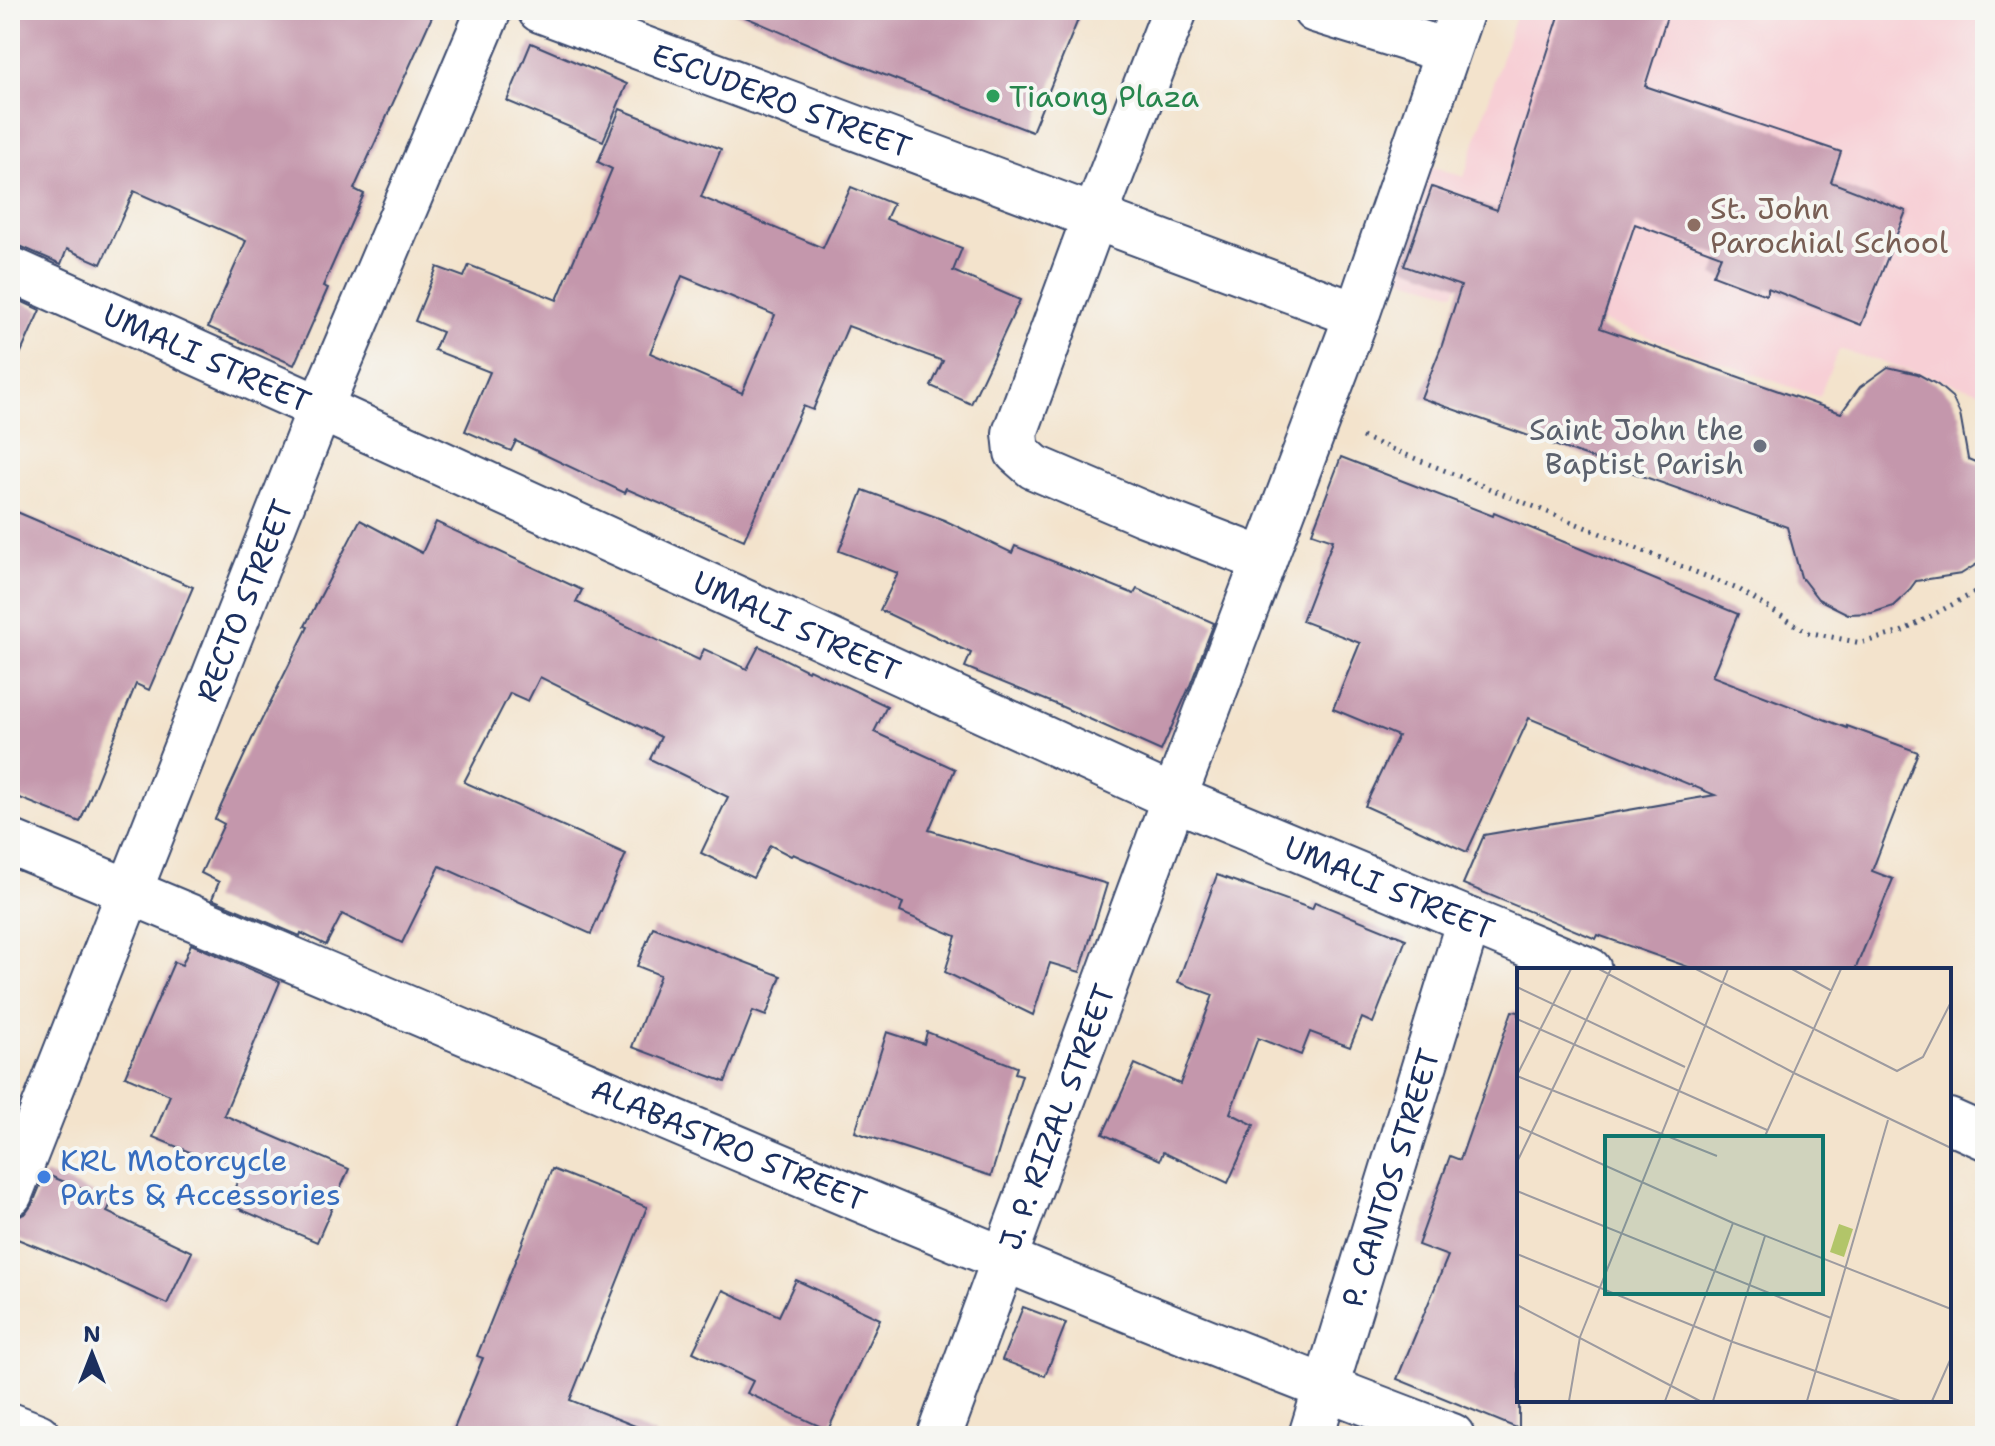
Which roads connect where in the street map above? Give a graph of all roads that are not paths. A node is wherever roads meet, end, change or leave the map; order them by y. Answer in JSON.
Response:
{"nodes":[{"id":1,"x":489,"y":10,"type":"edge"},
{"id":2,"x":540,"y":10,"type":"edge"},
{"id":3,"x":1175,"y":10,"type":"edge"},
{"id":4,"x":1315,"y":10,"type":"edge"},
{"id":5,"x":1462,"y":10,"type":"edge"},
{"id":6,"x":1447,"y":51,"type":"junction"},
{"id":7,"x":1095,"y":216,"type":"junction"},
{"id":8,"x":10,"y":269,"type":"edge"},
{"id":9,"x":1357,"y":315,"type":"junction"},
{"id":10,"x":320,"y":408,"type":"junction"},
{"id":11,"x":1264,"y":560,"type":"junction"},
{"id":12,"x":1174,"y":798,"type":"junction"},
{"id":13,"x":10,"y":842,"type":"edge"},
{"id":14,"x":131,"y":891,"type":"junction"},
{"id":15,"x":1469,"y":920,"type":"junction"},
{"id":16,"x":1584,"y":968,"type":"edge"},
{"id":17,"x":1951,"y":1122,"type":"edge"},
{"id":18,"x":1985,"y":1137,"type":"edge"},
{"id":19,"x":10,"y":1194,"type":"edge"},
{"id":20,"x":1004,"y":1259,"type":"junction"},
{"id":21,"x":1326,"y":1389,"type":"junction"},
{"id":22,"x":10,"y":1425,"type":"edge"},
{"id":23,"x":38,"y":1436,"type":"edge"},
{"id":24,"x":939,"y":1436,"type":"edge"},
{"id":25,"x":1311,"y":1436,"type":"edge"},
{"id":26,"x":1452,"y":1436,"type":"edge"}],
"edges":[{"from":1,"to":10,"type":"street","name":"RECTO STREET"},
{"from":2,"to":7,"type":"street","name":"ESCUDERO STREET"},
{"from":3,"to":7,"type":"street"},
{"from":4,"to":6,"type":"street"},
{"from":5,"to":6,"type":"street","name":"J. P. RIZAL STREET"},
{"from":6,"to":9,"type":"street","name":"J. P. RIZAL STREET"},
{"from":7,"to":9,"type":"street","name":"ESCUDERO STREET"},
{"from":7,"to":11,"type":"street"},
{"from":8,"to":10,"type":"street","name":"UMALI STREET"},
{"from":9,"to":11,"type":"street","name":"J. P. RIZAL STREET"},
{"from":10,"to":12,"type":"street","name":"UMALI STREET"},
{"from":10,"to":14,"type":"street","name":"RECTO STREET"},
{"from":11,"to":12,"type":"street","name":"J. P. RIZAL STREET"},
{"from":12,"to":15,"type":"street","name":"UMALI STREET"},
{"from":12,"to":20,"type":"street","name":"J. P. RIZAL STREET"},
{"from":13,"to":14,"type":"street","name":"ALABASTRO STREET"},
{"from":14,"to":19,"type":"street","name":"RECTO STREET"},
{"from":14,"to":20,"type":"street","name":"ALABASTRO STREET"},
{"from":15,"to":16,"type":"street","name":"UMALI STREET"},
{"from":15,"to":21,"type":"street","name":"P. CANTOS STREET"},
{"from":17,"to":18,"type":"street"},
{"from":20,"to":21,"type":"street","name":"ALABASTRO STREET"},
{"from":20,"to":24,"type":"street","name":"J. P. RIZAL STREET"},
{"from":21,"to":25,"type":"street","name":"P. CANTOS STREET"},
{"from":21,"to":26,"type":"street","name":"ALABASTRO STREET"},
{"from":22,"to":23,"type":"street"}]}
